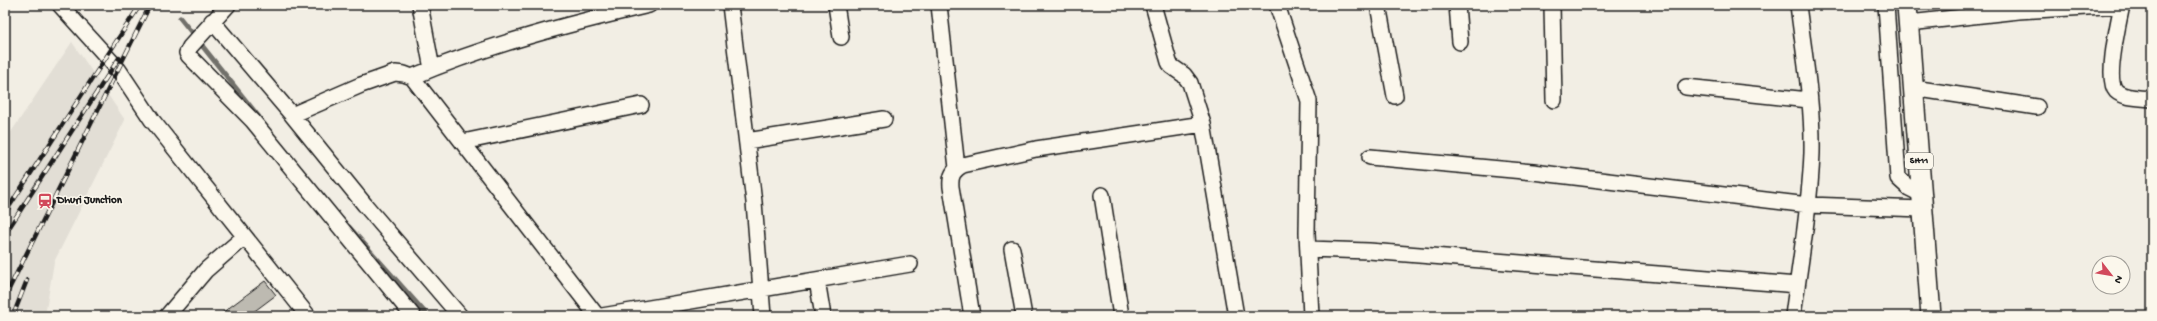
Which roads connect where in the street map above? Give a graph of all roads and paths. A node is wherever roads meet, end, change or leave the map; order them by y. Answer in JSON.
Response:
{"nodes":[{"id":1,"x":60,"y":5,"type":"edge"},
{"id":2,"x":228,"y":5,"type":"edge"},
{"id":3,"x":420,"y":5,"type":"edge"},
{"id":4,"x":648,"y":5,"type":"edge"},
{"id":5,"x":730,"y":5,"type":"edge"},
{"id":6,"x":836,"y":5,"type":"edge"},
{"id":7,"x":939,"y":5,"type":"edge"},
{"id":8,"x":1152,"y":5,"type":"edge"},
{"id":9,"x":1277,"y":5,"type":"edge"},
{"id":10,"x":1378,"y":5,"type":"edge"},
{"id":11,"x":1457,"y":5,"type":"edge"},
{"id":12,"x":1552,"y":5,"type":"edge"},
{"id":13,"x":1798,"y":5,"type":"edge"},
{"id":14,"x":1886,"y":5,"type":"edge"},
{"id":15,"x":2122,"y":5,"type":"edge"},
{"id":16,"x":2018,"y":8,"type":"edge"},
{"id":17,"x":1908,"y":14,"type":"edge"},
{"id":18,"x":209,"y":25,"type":"junction"},
{"id":19,"x":841,"y":37,"type":"dead end"},
{"id":20,"x":1460,"y":42,"type":"dead end"},
{"id":21,"x":432,"y":69,"type":"junction"},
{"id":22,"x":412,"y":77,"type":"junction"},
{"id":23,"x":1686,"y":87,"type":"dead end"},
{"id":24,"x":1913,"y":88,"type":"junction"},
{"id":25,"x":1395,"y":96,"type":"dead end"},
{"id":26,"x":2152,"y":99,"type":"edge"},
{"id":27,"x":1554,"y":100,"type":"dead end"},
{"id":28,"x":1809,"y":100,"type":"junction"},
{"id":29,"x":641,"y":105,"type":"dead end"},
{"id":30,"x":2037,"y":107,"type":"dead end"},
{"id":31,"x":292,"y":115,"type":"junction"},
{"id":32,"x":884,"y":119,"type":"dead end"},
{"id":33,"x":1203,"y":124,"type":"junction"},
{"id":34,"x":747,"y":141,"type":"junction"},
{"id":35,"x":463,"y":142,"type":"junction"},
{"id":36,"x":1370,"y":157,"type":"dead end"},
{"id":37,"x":957,"y":168,"type":"junction"},
{"id":38,"x":1102,"y":196,"type":"dead end"},
{"id":39,"x":1922,"y":201,"type":"junction"},
{"id":40,"x":1808,"y":205,"type":"junction"},
{"id":41,"x":244,"y":237,"type":"junction"},
{"id":42,"x":1012,"y":249,"type":"dead end"},
{"id":43,"x":1308,"y":249,"type":"junction"},
{"id":44,"x":910,"y":264,"type":"dead end"},
{"id":45,"x":817,"y":280,"type":"junction"},
{"id":46,"x":1797,"y":285,"type":"junction"},
{"id":47,"x":761,"y":289,"type":"junction"},
{"id":48,"x":304,"y":315,"type":"edge"},
{"id":49,"x":167,"y":316,"type":"edge"},
{"id":50,"x":413,"y":316,"type":"edge"},
{"id":51,"x":460,"y":316,"type":"edge"},
{"id":52,"x":597,"y":316,"type":"edge"},
{"id":53,"x":602,"y":316,"type":"edge"},
{"id":54,"x":764,"y":316,"type":"edge"},
{"id":55,"x":823,"y":316,"type":"edge"},
{"id":56,"x":972,"y":316,"type":"edge"},
{"id":57,"x":1024,"y":316,"type":"edge"},
{"id":58,"x":1120,"y":316,"type":"edge"},
{"id":59,"x":1236,"y":316,"type":"edge"},
{"id":60,"x":1311,"y":316,"type":"edge"},
{"id":61,"x":1793,"y":316,"type":"edge"},
{"id":62,"x":1931,"y":316,"type":"edge"}],
"edges":[{"from":1,"to":41,"type":"street"},
{"from":2,"to":18,"type":"street"},
{"from":3,"to":21,"type":"street"},
{"from":4,"to":21,"type":"street"},
{"from":5,"to":34,"type":"street"},
{"from":6,"to":19,"type":"street"},
{"from":7,"to":37,"type":"street"},
{"from":8,"to":33,"type":"street"},
{"from":9,"to":43,"type":"street"},
{"from":10,"to":25,"type":"street"},
{"from":11,"to":20,"type":"street"},
{"from":12,"to":27,"type":"street"},
{"from":13,"to":28,"type":"street"},
{"from":14,"to":39,"type":"street"},
{"from":15,"to":16,"type":"street"},
{"from":15,"to":26,"type":"street"},
{"from":16,"to":17,"type":"street"},
{"from":17,"to":24,"type":"main road","number":"SH11"},
{"from":18,"to":31,"type":"street"},
{"from":18,"to":50,"type":"street"},
{"from":21,"to":22,"type":"street"},
{"from":22,"to":31,"type":"street"},
{"from":22,"to":35,"type":"street"},
{"from":23,"to":28,"type":"street"},
{"from":24,"to":30,"type":"street"},
{"from":24,"to":39,"type":"main road","number":"SH11"},
{"from":28,"to":40,"type":"street"},
{"from":29,"to":35,"type":"street"},
{"from":31,"to":51,"type":"street"},
{"from":32,"to":34,"type":"street"},
{"from":33,"to":37,"type":"street"},
{"from":33,"to":59,"type":"street"},
{"from":34,"to":47,"type":"street"},
{"from":35,"to":52,"type":"street"},
{"from":36,"to":40,"type":"street"},
{"from":37,"to":56,"type":"street"},
{"from":38,"to":58,"type":"street"},
{"from":39,"to":40,"type":"street"},
{"from":39,"to":62,"type":"main road","number":"SH11"},
{"from":40,"to":46,"type":"street"},
{"from":41,"to":48,"type":"street"},
{"from":41,"to":49,"type":"street"},
{"from":42,"to":57,"type":"street"},
{"from":43,"to":46,"type":"street"},
{"from":43,"to":60,"type":"street"},
{"from":44,"to":45,"type":"street"},
{"from":45,"to":47,"type":"street"},
{"from":45,"to":55,"type":"street"},
{"from":46,"to":61,"type":"street"},
{"from":47,"to":53,"type":"street"},
{"from":47,"to":54,"type":"street"}]}
